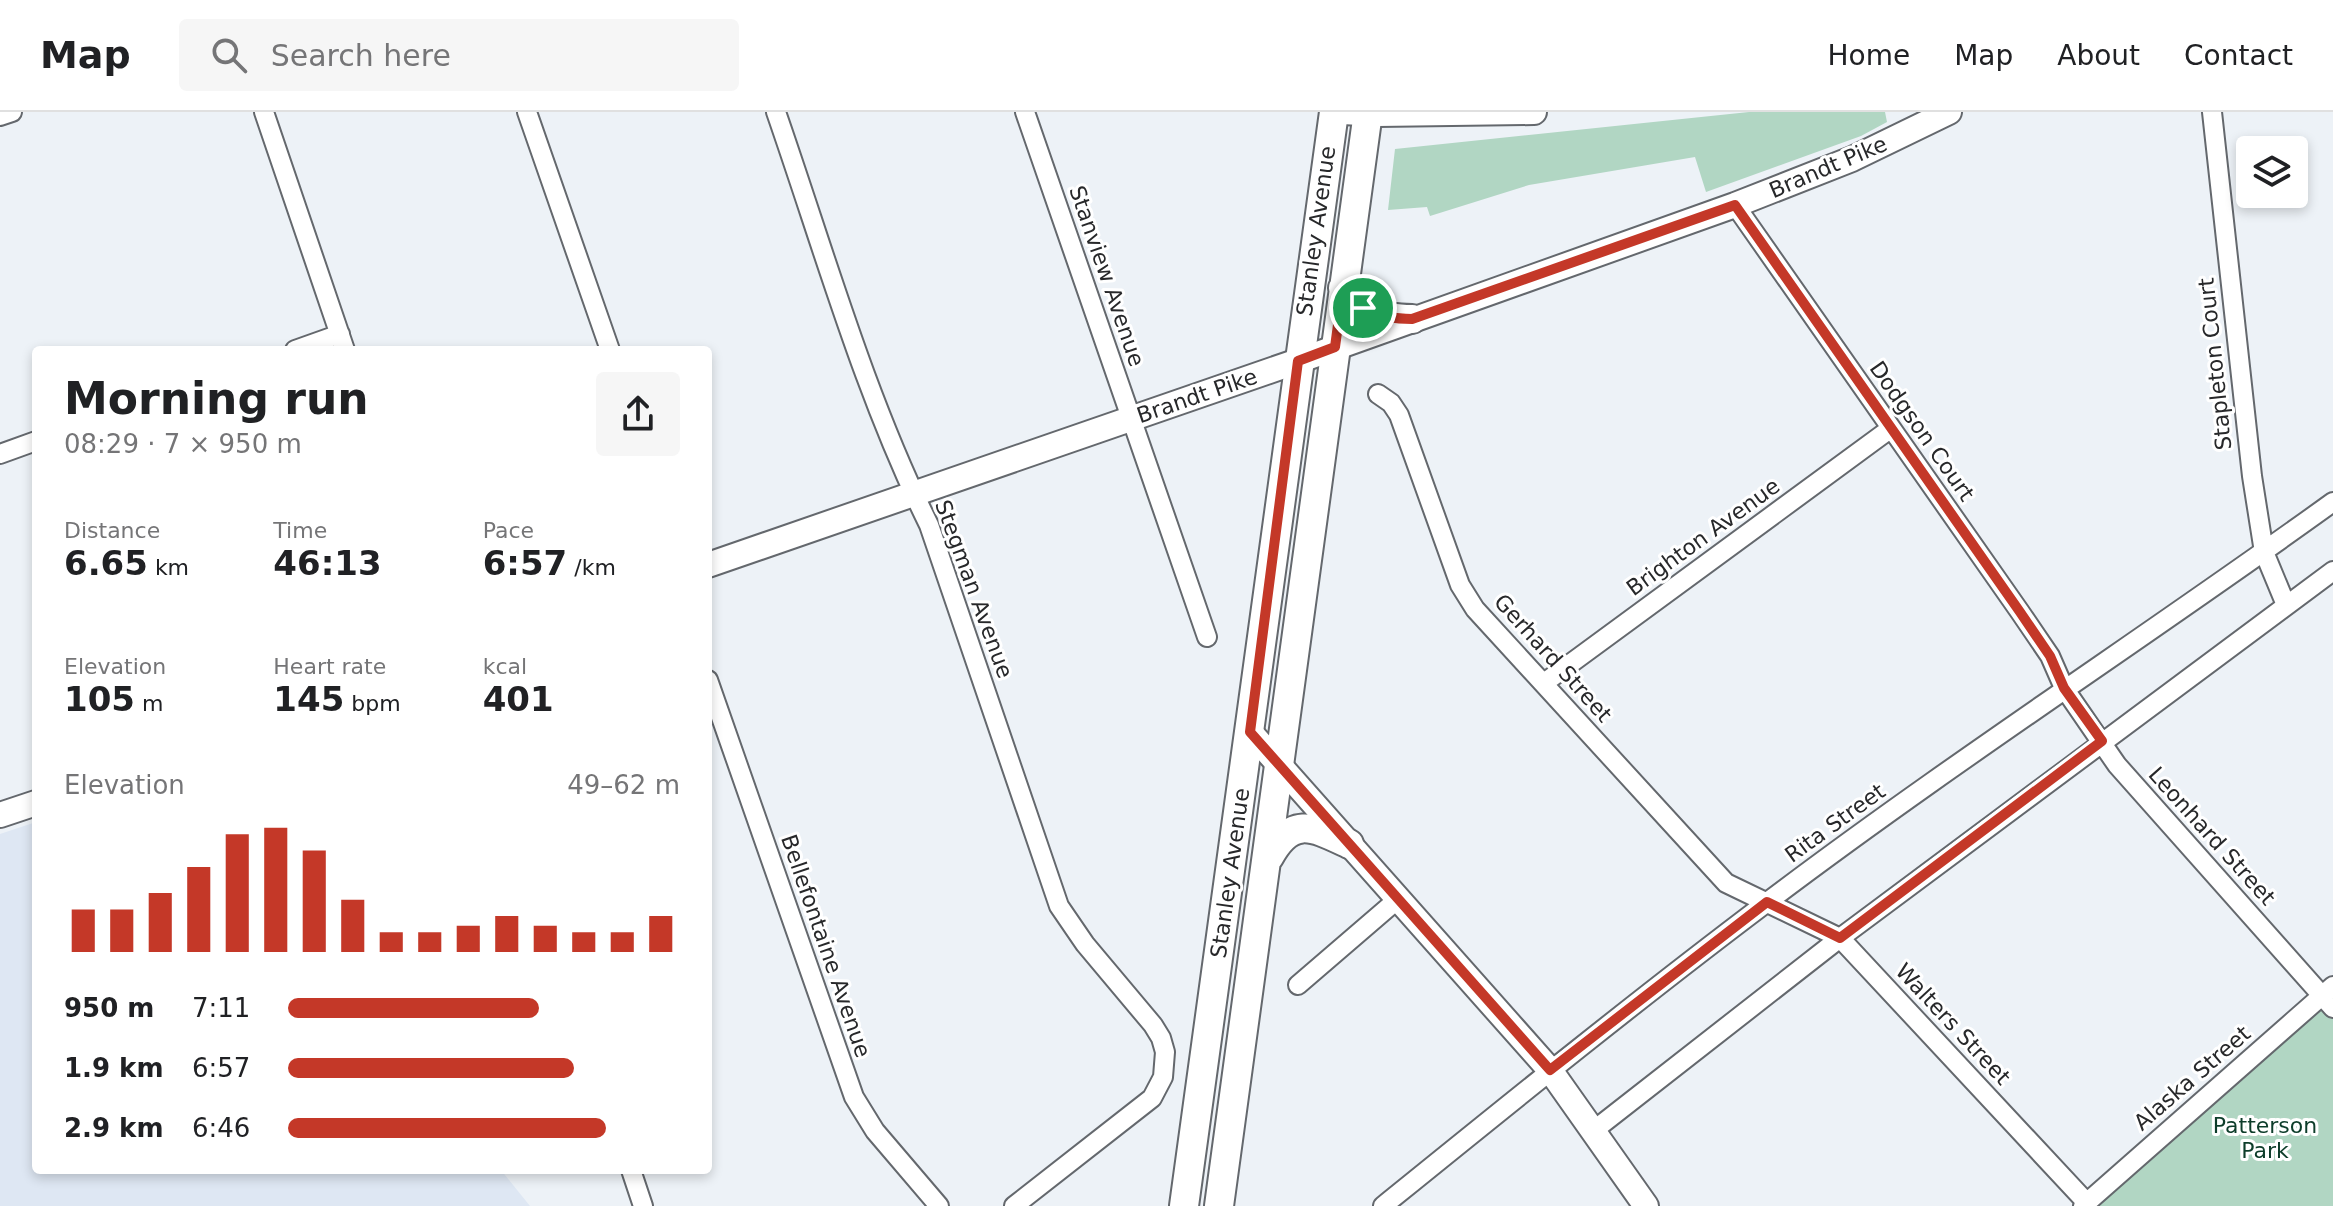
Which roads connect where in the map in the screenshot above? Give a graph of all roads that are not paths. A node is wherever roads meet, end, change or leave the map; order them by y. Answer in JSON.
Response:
{"nodes":[{"id":1,"x":12,"y":112,"type":"edge"},
{"id":2,"x":264,"y":112,"type":"edge"},
{"id":3,"x":527,"y":112,"type":"edge"},
{"id":4,"x":776,"y":112,"type":"edge"},
{"id":5,"x":1025,"y":112,"type":"edge"},
{"id":6,"x":1334,"y":112,"type":"edge"},
{"id":7,"x":1534,"y":112,"type":"edge"},
{"id":8,"x":1949,"y":112,"type":"edge"},
{"id":9,"x":2212,"y":112,"type":"edge"},
{"id":10,"x":1360,"y":113,"type":"edge"},
{"id":11,"x":0,"y":116,"type":"edge"},
{"id":12,"x":1902,"y":124,"type":"edge"},
{"id":13,"x":1735,"y":205,"type":"junction"},
{"id":14,"x":1343,"y":288,"type":"junction"},
{"id":15,"x":1412,"y":319,"type":"junction"},
{"id":16,"x":343,"y":342,"type":"edge"},
{"id":17,"x":319,"y":346,"type":"edge"},
{"id":18,"x":609,"y":346,"type":"edge"},
{"id":19,"x":1335,"y":347,"type":"junction"},
{"id":20,"x":1298,"y":361,"type":"junction"},
{"id":21,"x":1378,"y":394,"type":"dead end"},
{"id":22,"x":1131,"y":419,"type":"junction"},
{"id":23,"x":1890,"y":429,"type":"junction"},
{"id":24,"x":32,"y":442,"type":"edge"},
{"id":25,"x":0,"y":454,"type":"edge"},
{"id":26,"x":914,"y":495,"type":"junction"},
{"id":27,"x":2333,"y":502,"type":"edge"},
{"id":28,"x":2264,"y":552,"type":"junction"},
{"id":29,"x":712,"y":564,"type":"edge"},
{"id":30,"x":2333,"y":571,"type":"edge"},
{"id":31,"x":2286,"y":605,"type":"junction"},
{"id":32,"x":1207,"y":637,"type":"dead end"},
{"id":33,"x":1544,"y":683,"type":"junction"},
{"id":34,"x":2064,"y":688,"type":"junction"},
{"id":35,"x":712,"y":691,"type":"edge"},
{"id":36,"x":1250,"y":732,"type":"junction"},
{"id":37,"x":2102,"y":741,"type":"junction"},
{"id":38,"x":1281,"y":767,"type":"junction"},
{"id":39,"x":32,"y":804,"type":"edge"},
{"id":40,"x":0,"y":815,"type":"edge"},
{"id":41,"x":1349,"y":844,"type":"junction"},
{"id":42,"x":1268,"y":857,"type":"junction"},
{"id":43,"x":1398,"y":899,"type":"junction"},
{"id":44,"x":1767,"y":902,"type":"junction"},
{"id":45,"x":1840,"y":938,"type":"junction"},
{"id":46,"x":1298,"y":985,"type":"dead end"},
{"id":47,"x":2329,"y":996,"type":"edge"},
{"id":48,"x":1550,"y":1070,"type":"junction"},
{"id":49,"x":1593,"y":1131,"type":"junction"},
{"id":50,"x":632,"y":1174,"type":"edge"},
{"id":51,"x":2085,"y":1204,"type":"edge"},
{"id":52,"x":643,"y":1206,"type":"edge"},
{"id":53,"x":939,"y":1206,"type":"edge"},
{"id":54,"x":1014,"y":1206,"type":"edge"},
{"id":55,"x":1184,"y":1206,"type":"edge"},
{"id":56,"x":1219,"y":1206,"type":"edge"},
{"id":57,"x":1383,"y":1206,"type":"edge"},
{"id":58,"x":1646,"y":1206,"type":"edge"}],
"edges":[{"from":1,"to":11,"type":"street"},
{"from":2,"to":16,"type":"street"},
{"from":3,"to":18,"type":"street"},
{"from":4,"to":26,"type":"street","name":"Stegman Avenue"},
{"from":5,"to":22,"type":"street","name":"Stanview Avenue"},
{"from":6,"to":20,"type":"main road","name":"Stanley Avenue"},
{"from":7,"to":10,"type":"main road"},
{"from":8,"to":12,"type":"main road","name":"Brandt Pike"},
{"from":9,"to":28,"type":"street","name":"Stapleton Court"},
{"from":10,"to":14,"type":"main road","name":"Stanley Avenue"},
{"from":12,"to":13,"type":"main road","name":"Brandt Pike"},
{"from":13,"to":15,"type":"main road","name":"Brandt Pike"},
{"from":13,"to":23,"type":"street","name":"Dodgson Court"},
{"from":14,"to":15,"type":"main road"},
{"from":14,"to":19,"type":"main road","name":"Stanley Avenue"},
{"from":15,"to":19,"type":"main road","name":"Brandt Pike"},
{"from":16,"to":17,"type":"street"},
{"from":19,"to":20,"type":"main road","name":"Brandt Pike"},
{"from":19,"to":38,"type":"main road","name":"Stanley Avenue"},
{"from":20,"to":22,"type":"main road","name":"Brandt Pike"},
{"from":20,"to":36,"type":"main road","name":"Stanley Avenue"},
{"from":21,"to":33,"type":"street","name":"Gerhard Street"},
{"from":22,"to":26,"type":"main road","name":"Brandt Pike"},
{"from":22,"to":32,"type":"street","name":"Stanview Avenue"},
{"from":23,"to":33,"type":"street","name":"Brighton Avenue"},
{"from":23,"to":34,"type":"street","name":"Dodgson Court"},
{"from":24,"to":25,"type":"street"},
{"from":26,"to":29,"type":"main road","name":"Brandt Pike"},
{"from":26,"to":54,"type":"street","name":"Stegman Avenue"},
{"from":27,"to":28,"type":"street","name":"Rita Street"},
{"from":28,"to":31,"type":"street","name":"Stapleton Court"},
{"from":28,"to":34,"type":"street","name":"Rita Street"},
{"from":30,"to":31,"type":"street"},
{"from":31,"to":37,"type":"street"},
{"from":33,"to":44,"type":"street","name":"Gerhard Street"},
{"from":34,"to":37,"type":"street","name":"Leonhard Street"},
{"from":34,"to":44,"type":"street","name":"Rita Street"},
{"from":35,"to":53,"type":"street","name":"Bellefontaine Avenue"},
{"from":36,"to":38,"type":"main road"},
{"from":36,"to":55,"type":"main road","name":"Stanley Avenue"},
{"from":37,"to":45,"type":"street"},
{"from":37,"to":47,"type":"street","name":"Leonhard Street"},
{"from":38,"to":41,"type":"main road"},
{"from":38,"to":42,"type":"main road","name":"Stanley Avenue"},
{"from":39,"to":40,"type":"main road"},
{"from":41,"to":42,"type":"main road"},
{"from":41,"to":43,"type":"main road"},
{"from":42,"to":56,"type":"main road","name":"Stanley Avenue"},
{"from":43,"to":46,"type":"street"},
{"from":43,"to":48,"type":"main road"},
{"from":44,"to":45,"type":"street","name":"Walters Street"},
{"from":44,"to":48,"type":"street","name":"Rita Street"},
{"from":45,"to":49,"type":"street"},
{"from":45,"to":51,"type":"street","name":"Walters Street"},
{"from":47,"to":51,"type":"street","name":"Alaska Street"},
{"from":48,"to":49,"type":"main road"},
{"from":48,"to":57,"type":"street","name":"Rita Street"},
{"from":49,"to":58,"type":"main road"},
{"from":50,"to":52,"type":"street"}]}
